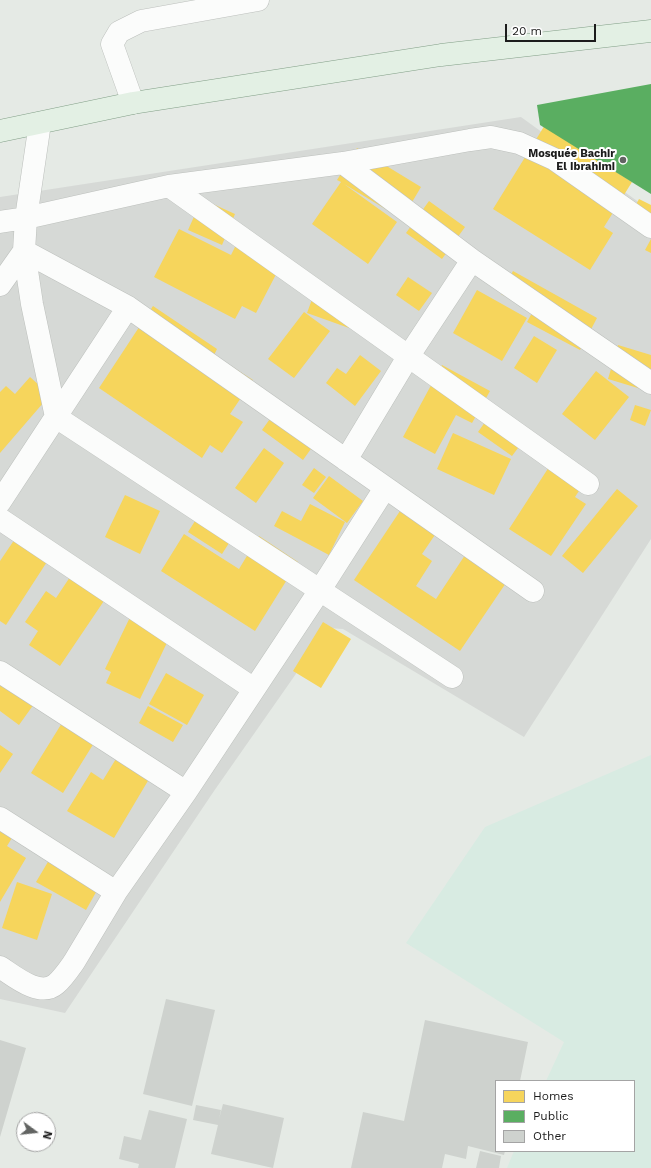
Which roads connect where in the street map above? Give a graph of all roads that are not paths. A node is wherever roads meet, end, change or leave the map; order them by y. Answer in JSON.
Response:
{"nodes":[{"id":1,"x":258,"y":0,"type":"edge"},
{"id":2,"x":651,"y":31,"type":"edge"},
{"id":3,"x":133,"y":103,"type":"junction"},
{"id":4,"x":40,"y":123,"type":"junction"},
{"id":5,"x":0,"y":131,"type":"edge"},
{"id":6,"x":343,"y":162,"type":"junction"},
{"id":7,"x":169,"y":186,"type":"junction"},
{"id":8,"x":26,"y":218,"type":"junction"},
{"id":9,"x":0,"y":222,"type":"edge"},
{"id":10,"x":651,"y":227,"type":"edge"},
{"id":11,"x":24,"y":251,"type":"junction"},
{"id":12,"x":472,"y":260,"type":"junction"},
{"id":13,"x":0,"y":285,"type":"edge"},
{"id":14,"x":128,"y":307,"type":"junction"},
{"id":15,"x":408,"y":357,"type":"junction"},
{"id":16,"x":650,"y":383,"type":"edge"},
{"id":17,"x":56,"y":417,"type":"junction"},
{"id":18,"x":346,"y":460,"type":"junction"},
{"id":19,"x":588,"y":484,"type":"dead end"},
{"id":20,"x":385,"y":488,"type":"junction"},
{"id":21,"x":0,"y":502,"type":"edge"},
{"id":22,"x":0,"y":519,"type":"edge"},
{"id":23,"x":320,"y":590,"type":"junction"},
{"id":24,"x":533,"y":591,"type":"dead end"},
{"id":25,"x":0,"y":672,"type":"edge"},
{"id":26,"x":452,"y":677,"type":"dead end"},
{"id":27,"x":254,"y":689,"type":"junction"},
{"id":28,"x":186,"y":792,"type":"junction"},
{"id":29,"x":0,"y":818,"type":"edge"},
{"id":30,"x":116,"y":892,"type":"junction"},
{"id":31,"x":0,"y":967,"type":"edge"}],
"edges":[{"from":1,"to":3,"type":"street"},
{"from":2,"to":3,"type":"main road"},
{"from":3,"to":4,"type":"main road"},
{"from":4,"to":5,"type":"main road"},
{"from":4,"to":8,"type":"street"},
{"from":6,"to":7,"type":"street"},
{"from":6,"to":10,"type":"street"},
{"from":6,"to":12,"type":"street"},
{"from":7,"to":8,"type":"street"},
{"from":7,"to":15,"type":"street"},
{"from":8,"to":9,"type":"street"},
{"from":8,"to":11,"type":"street"},
{"from":11,"to":13,"type":"street"},
{"from":11,"to":14,"type":"street"},
{"from":11,"to":17,"type":"street"},
{"from":12,"to":15,"type":"street"},
{"from":12,"to":16,"type":"street"},
{"from":14,"to":17,"type":"street"},
{"from":14,"to":18,"type":"street"},
{"from":15,"to":18,"type":"street"},
{"from":15,"to":19,"type":"street"},
{"from":17,"to":21,"type":"street"},
{"from":17,"to":23,"type":"street"},
{"from":18,"to":20,"type":"street"},
{"from":20,"to":23,"type":"street"},
{"from":20,"to":24,"type":"street"},
{"from":22,"to":27,"type":"street"},
{"from":23,"to":26,"type":"street"},
{"from":23,"to":27,"type":"street"},
{"from":25,"to":28,"type":"street"},
{"from":27,"to":28,"type":"street"},
{"from":28,"to":30,"type":"street"},
{"from":29,"to":30,"type":"street"},
{"from":30,"to":31,"type":"street"}]}
